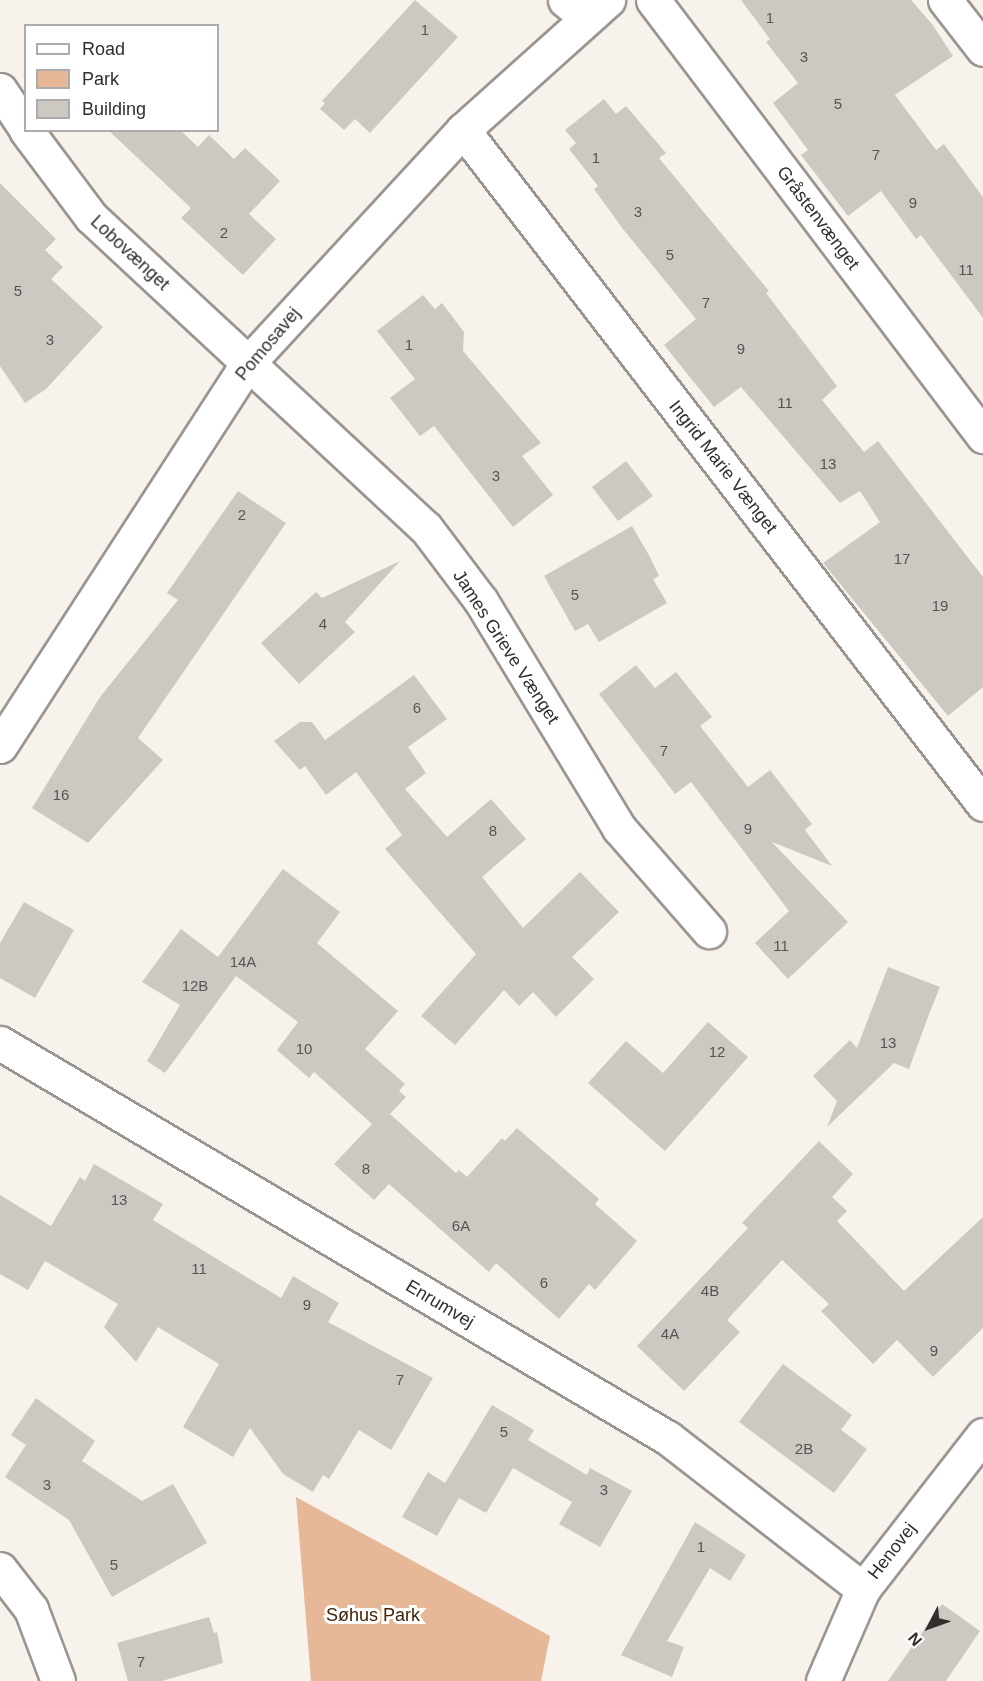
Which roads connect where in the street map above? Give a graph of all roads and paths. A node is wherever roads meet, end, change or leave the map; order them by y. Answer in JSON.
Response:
{"nodes":[{"id":1,"x":653,"y":0,"type":"edge"},
{"id":2,"x":945,"y":0,"type":"edge"},
{"id":3,"x":586,"y":6,"type":"edge"},
{"id":4,"x":983,"y":49,"type":"edge"},
{"id":5,"x":0,"y":90,"type":"edge"},
{"id":6,"x":24,"y":127,"type":"edge"},
{"id":7,"x":463,"y":130,"type":"junction"},
{"id":8,"x":27,"y":132,"type":"edge"},
{"id":9,"x":248,"y":363,"type":"junction"},
{"id":10,"x":983,"y":436,"type":"edge"},
{"id":11,"x":0,"y":746,"type":"edge"},
{"id":12,"x":983,"y":804,"type":"edge"},
{"id":13,"x":709,"y":931,"type":"dead end"},
{"id":14,"x":0,"y":1043,"type":"edge"},
{"id":15,"x":983,"y":1435,"type":"edge"},
{"id":16,"x":0,"y":1569,"type":"edge"},
{"id":17,"x":863,"y":1588,"type":"junction"},
{"id":18,"x":58,"y":1681,"type":"edge"},
{"id":19,"x":823,"y":1681,"type":"edge"}],
"edges":[{"from":1,"to":10,"type":"street","name":"Gråstenvænget"},
{"from":2,"to":4,"type":"street"},
{"from":3,"to":7,"type":"street","name":"Pomosavej"},
{"from":5,"to":6,"type":"street","name":"Lobovænget"},
{"from":7,"to":9,"type":"street","name":"Pomosavej"},
{"from":7,"to":12,"type":"street","name":"Ingrid Marie Vænget"},
{"from":8,"to":9,"type":"street","name":"Lobovænget"},
{"from":9,"to":11,"type":"street","name":"Pomosavej"},
{"from":9,"to":13,"type":"street","name":"James Grieve Vænget"},
{"from":14,"to":17,"type":"street","name":"Enrumvej"},
{"from":15,"to":17,"type":"street","name":"Henovej"},
{"from":16,"to":18,"type":"street"},
{"from":17,"to":19,"type":"street","name":"Henovej"}]}
